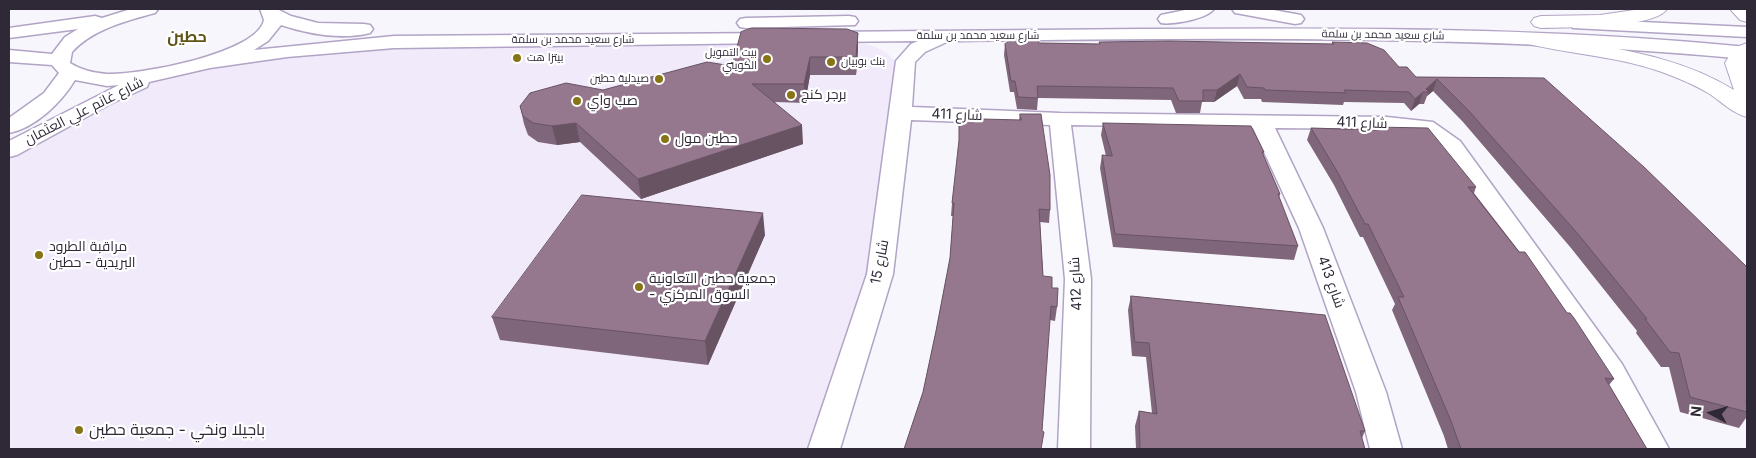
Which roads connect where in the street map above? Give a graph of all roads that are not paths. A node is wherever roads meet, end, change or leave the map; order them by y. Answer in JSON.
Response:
{"nodes":[{"id":1,"x":149,"y":9,"type":"edge"},
{"id":2,"x":1205,"y":9,"type":"edge"},
{"id":3,"x":1241,"y":9,"type":"edge"},
{"id":4,"x":1658,"y":9,"type":"edge"},
{"id":5,"x":1739,"y":9,"type":"edge"},
{"id":6,"x":270,"y":11,"type":"edge"},
{"id":7,"x":1747,"y":16,"type":"edge"},
{"id":8,"x":120,"y":17,"type":"junction"},
{"id":9,"x":1168,"y":19,"type":"junction"},
{"id":10,"x":1295,"y":19,"type":"junction"},
{"id":11,"x":439,"y":26,"type":"junction"},
{"id":12,"x":1536,"y":30,"type":"junction"},
{"id":13,"x":9,"y":34,"type":"edge"},
{"id":14,"x":951,"y":36,"type":"junction"},
{"id":15,"x":851,"y":37,"type":"junction"},
{"id":16,"x":424,"y":41,"type":"junction"},
{"id":17,"x":9,"y":44,"type":"edge"},
{"id":18,"x":1746,"y":47,"type":"edge"},
{"id":19,"x":9,"y":56,"type":"edge"},
{"id":20,"x":210,"y":62,"type":"junction"},
{"id":21,"x":64,"y":66,"type":"junction"},
{"id":22,"x":904,"y":68,"type":"junction"},
{"id":23,"x":160,"y":75,"type":"junction"},
{"id":24,"x":1747,"y":97,"type":"edge"},
{"id":25,"x":1747,"y":110,"type":"edge"},
{"id":26,"x":901,"y":113,"type":"junction"},
{"id":27,"x":1060,"y":119,"type":"junction"},
{"id":28,"x":1261,"y":121,"type":"junction"},
{"id":29,"x":9,"y":127,"type":"edge"},
{"id":30,"x":9,"y":150,"type":"edge"},
{"id":31,"x":824,"y":449,"type":"edge"},
{"id":32,"x":1074,"y":449,"type":"edge"},
{"id":33,"x":1386,"y":449,"type":"edge"},
{"id":34,"x":1653,"y":449,"type":"edge"}],
"edges":[{"from":1,"to":8,"type":"street"},
{"from":2,"to":9,"type":"street"},
{"from":3,"to":10,"type":"street"},
{"from":4,"to":12,"type":"main road"},
{"from":5,"to":7,"type":"main road"},
{"from":6,"to":11,"type":"street","name":"شارع سعيد محمد بن سلمة"},
{"from":6,"to":20,"type":"street"},
{"from":8,"to":13,"type":"street"},
{"from":8,"to":21,"type":"street","name":"شارع غانم علي العثمان"},
{"from":9,"to":10,"type":"street","name":"شارع سعيد محمد بن سلمة"},
{"from":9,"to":11,"type":"street","name":"شارع سعيد محمد بن سلمة"},
{"from":10,"to":12,"type":"street","name":"شارع سعيد محمد بن سلمة"},
{"from":11,"to":16,"type":"street"},
{"from":12,"to":14,"type":"street","name":"شارع سعيد محمد بن سلمة"},
{"from":12,"to":18,"type":"street","name":"شارع سعيد محمد بن سلمة"},
{"from":12,"to":25,"type":"main road"},
{"from":13,"to":17,"type":"street"},
{"from":14,"to":15,"type":"street","name":"شارع سعيد محمد بن سلمة"},
{"from":14,"to":22,"type":"street"},
{"from":15,"to":16,"type":"street","name":"شارع سعيد محمد بن سلمة"},
{"from":15,"to":22,"type":"street"},
{"from":16,"to":20,"type":"street","name":"شارع سعيد محمد بن سلمة"},
{"from":18,"to":24,"type":"main road"},
{"from":19,"to":21,"type":"street"},
{"from":20,"to":23,"type":"street"},
{"from":21,"to":23,"type":"street"},
{"from":21,"to":29,"type":"street","name":"شارع غانم علي العثمان"},
{"from":22,"to":26,"type":"street","name":"شارع 15"},
{"from":23,"to":30,"type":"street","name":"شارع غانم علي العثمان"},
{"from":26,"to":27,"type":"street","name":"شارع 411"},
{"from":26,"to":31,"type":"street","name":"شارع 15"},
{"from":27,"to":28,"type":"street","name":"شارع 411"},
{"from":27,"to":32,"type":"street","name":"شارع 412"},
{"from":28,"to":33,"type":"street","name":"شارع 413"},
{"from":28,"to":34,"type":"street","name":"شارع 411"}]}
